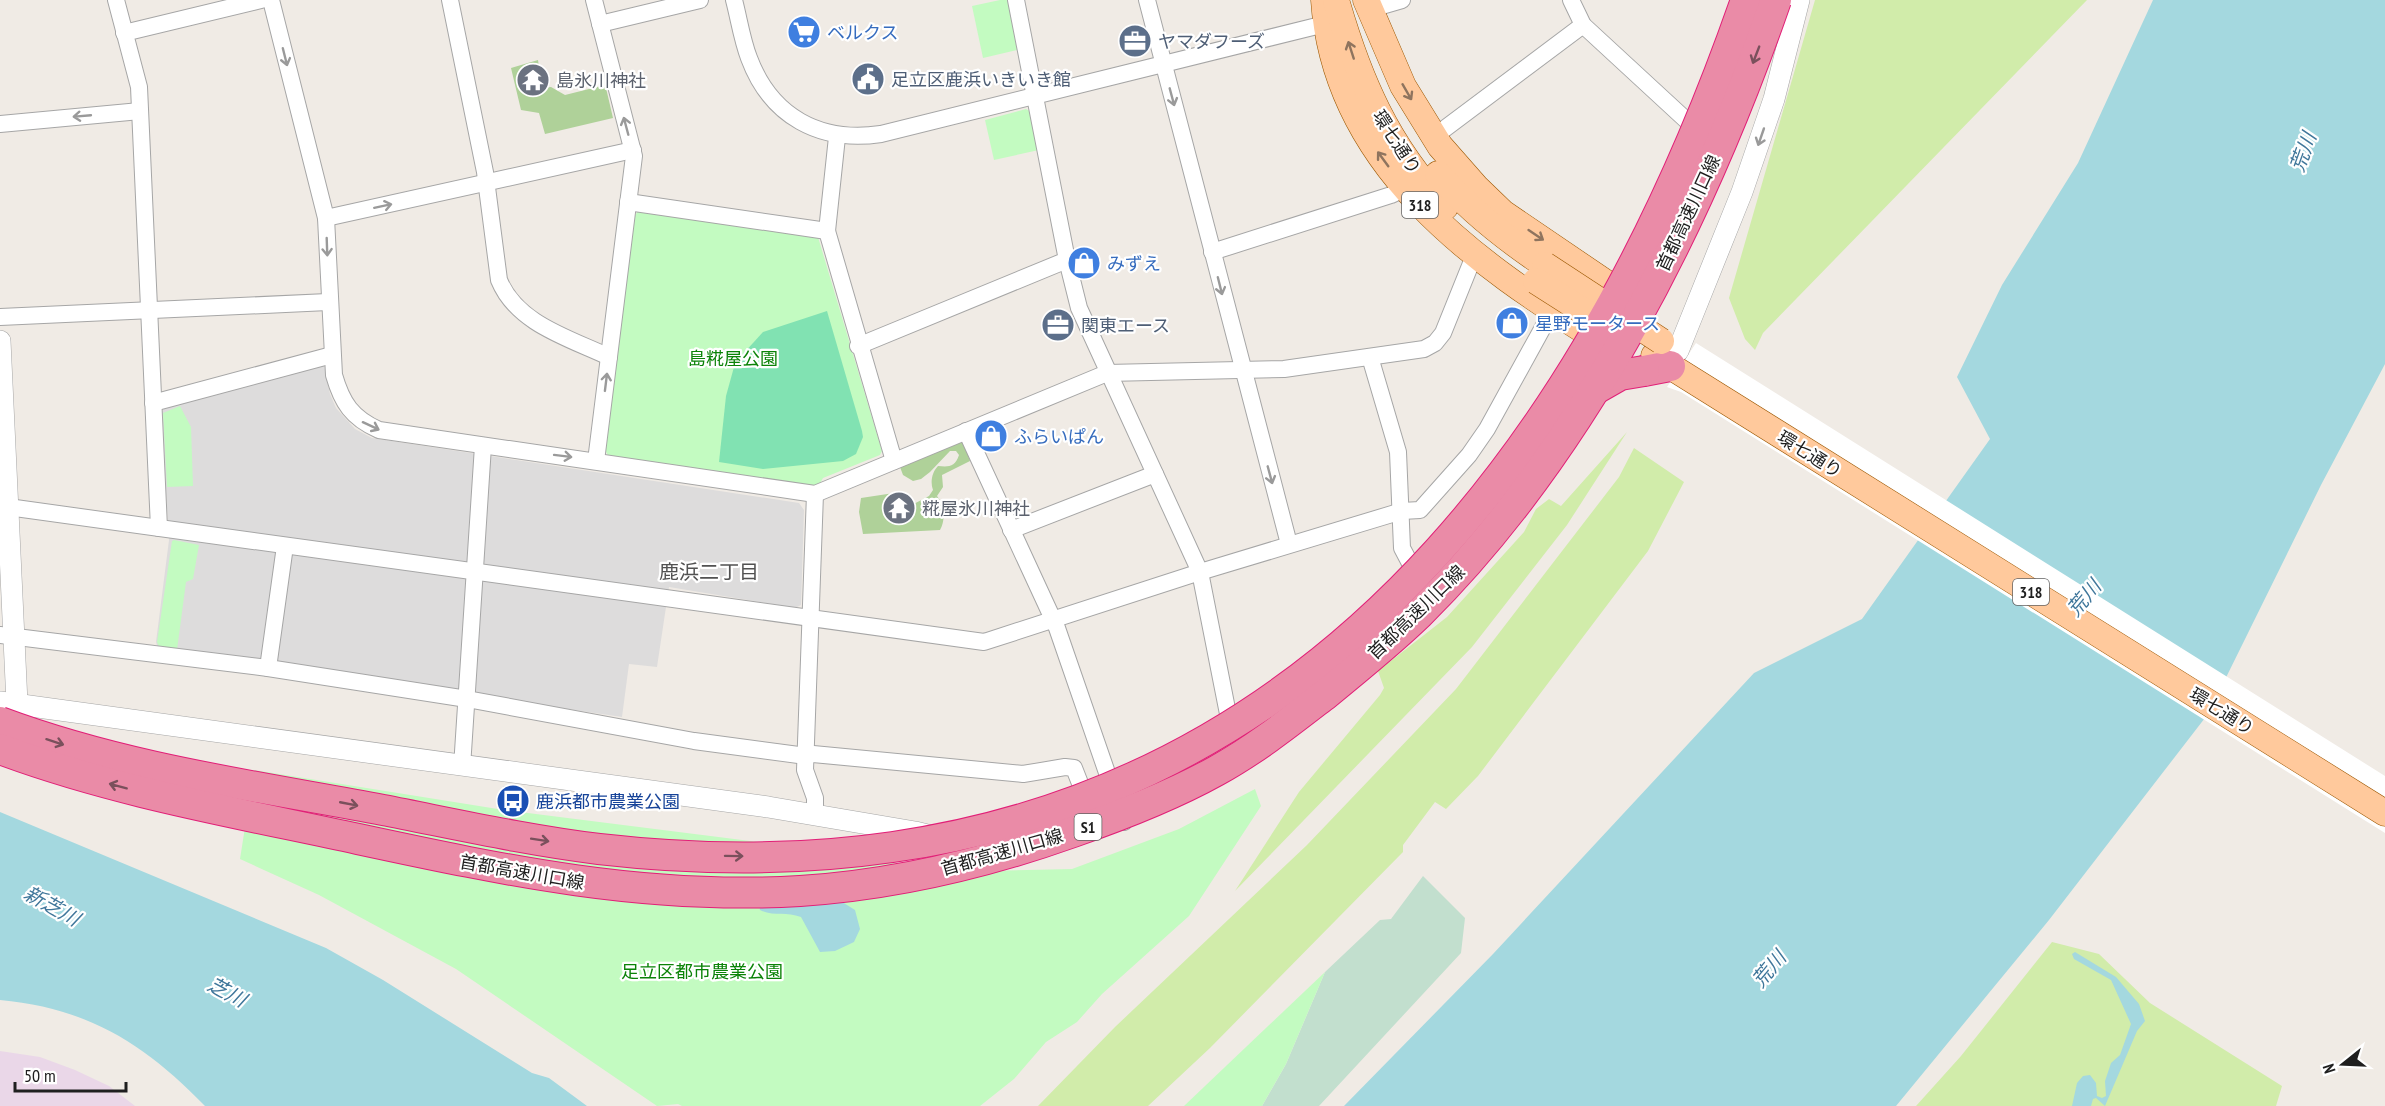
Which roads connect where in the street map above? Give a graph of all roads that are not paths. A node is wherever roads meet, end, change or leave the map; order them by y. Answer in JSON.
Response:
{"nodes":[{"id":1,"x":116,"y":0,"type":"edge"},
{"id":2,"x":261,"y":0,"type":"edge"},
{"id":3,"x":271,"y":0,"type":"edge"},
{"id":4,"x":450,"y":0,"type":"edge"},
{"id":5,"x":594,"y":0,"type":"edge"},
{"id":6,"x":700,"y":0,"type":"edge"},
{"id":7,"x":734,"y":0,"type":"edge"},
{"id":8,"x":1016,"y":0,"type":"edge"},
{"id":9,"x":1146,"y":0,"type":"edge"},
{"id":10,"x":1336,"y":0,"type":"edge"},
{"id":11,"x":1402,"y":0,"type":"edge"},
{"id":12,"x":1571,"y":0,"type":"edge"},
{"id":13,"x":1746,"y":0,"type":"edge"},
{"id":14,"x":1776,"y":0,"type":"edge"},
{"id":15,"x":1799,"y":0,"type":"edge"},
{"id":16,"x":1364,"y":3,"type":"edge"},
{"id":17,"x":1325,"y":12,"type":"edge"},
{"id":18,"x":600,"y":24,"type":"junction"},
{"id":19,"x":1582,"y":25,"type":"junction"},
{"id":20,"x":124,"y":33,"type":"junction"},
{"id":21,"x":1163,"y":65,"type":"junction"},
{"id":22,"x":1034,"y":94,"type":"junction"},
{"id":23,"x":140,"y":111,"type":"junction"},
{"id":24,"x":1686,"y":120,"type":"dead end"},
{"id":25,"x":0,"y":124,"type":"edge"},
{"id":26,"x":1435,"y":136,"type":"junction"},
{"id":27,"x":837,"y":137,"type":"junction"},
{"id":28,"x":633,"y":150,"type":"junction"},
{"id":29,"x":486,"y":184,"type":"junction"},
{"id":30,"x":1406,"y":188,"type":"junction"},
{"id":31,"x":628,"y":201,"type":"junction"},
{"id":32,"x":326,"y":218,"type":"junction"},
{"id":33,"x":826,"y":231,"type":"junction"},
{"id":34,"x":1212,"y":252,"type":"junction"},
{"id":35,"x":1474,"y":256,"type":"junction"},
{"id":36,"x":1067,"y":260,"type":"junction"},
{"id":37,"x":1541,"y":273,"type":"junction"},
{"id":38,"x":1631,"y":300,"type":"dead end"},
{"id":39,"x":328,"y":302,"type":"junction"},
{"id":40,"x":150,"y":310,"type":"junction"},
{"id":41,"x":1552,"y":311,"type":"junction"},
{"id":42,"x":0,"y":317,"type":"edge"},
{"id":43,"x":1581,"y":328,"type":"junction"},
{"id":44,"x":0,"y":341,"type":"edge"},
{"id":45,"x":1604,"y":343,"type":"joint"},
{"id":46,"x":858,"y":346,"type":"junction"},
{"id":47,"x":332,"y":355,"type":"junction"},
{"id":48,"x":609,"y":357,"type":"junction"},
{"id":49,"x":1370,"y":357,"type":"junction"},
{"id":50,"x":1667,"y":359,"type":"junction"},
{"id":51,"x":1241,"y":369,"type":"junction"},
{"id":52,"x":1107,"y":373,"type":"junction"},
{"id":53,"x":153,"y":403,"type":"junction"},
{"id":54,"x":966,"y":431,"type":"junction"},
{"id":55,"x":483,"y":446,"type":"junction"},
{"id":56,"x":3,"y":454,"type":"edge"},
{"id":57,"x":1543,"y":455,"type":"junction"},
{"id":58,"x":596,"y":461,"type":"junction"},
{"id":59,"x":894,"y":461,"type":"junction"},
{"id":60,"x":1155,"y":474,"type":"junction"},
{"id":61,"x":815,"y":494,"type":"junction"},
{"id":62,"x":8,"y":507,"type":"junction"},
{"id":63,"x":1402,"y":511,"type":"junction"},
{"id":64,"x":159,"y":528,"type":"junction"},
{"id":65,"x":1011,"y":530,"type":"junction"},
{"id":66,"x":1289,"y":544,"type":"junction"},
{"id":67,"x":285,"y":546,"type":"junction"},
{"id":68,"x":1412,"y":567,"type":"junction"},
{"id":69,"x":475,"y":572,"type":"junction"},
{"id":70,"x":1200,"y":572,"type":"junction"},
{"id":71,"x":810,"y":618,"type":"junction"},
{"id":72,"x":1053,"y":620,"type":"junction"},
{"id":73,"x":7,"y":636,"type":"edge"},
{"id":74,"x":268,"y":668,"type":"junction"},
{"id":75,"x":467,"y":699,"type":"junction"},
{"id":76,"x":6,"y":709,"type":"edge"},
{"id":77,"x":1230,"y":719,"type":"junction"},
{"id":78,"x":0,"y":749,"type":"edge"},
{"id":79,"x":806,"y":756,"type":"junction"},
{"id":80,"x":1247,"y":759,"type":"junction"},
{"id":81,"x":462,"y":766,"type":"junction"},
{"id":82,"x":1196,"y":766,"type":"junction"},
{"id":83,"x":1111,"y":781,"type":"junction"},
{"id":84,"x":1083,"y":791,"type":"junction"},
{"id":85,"x":2385,"y":795,"type":"edge"},
{"id":86,"x":160,"y":797,"type":"junction"},
{"id":87,"x":2385,"y":813,"type":"edge"},
{"id":88,"x":815,"y":816,"type":"junction"},
{"id":89,"x":1124,"y":822,"type":"junction"},
{"id":90,"x":915,"y":832,"type":"junction"}],
"edges":[{"from":1,"to":20,"type":"street"},
{"from":2,"to":20,"type":"street"},
{"from":3,"to":32,"type":"street","one_way":true},
{"from":4,"to":29,"type":"street"},
{"from":5,"to":18,"type":"street"},
{"from":6,"to":18,"type":"street"},
{"from":7,"to":27,"type":"street"},
{"from":8,"to":22,"type":"street"},
{"from":9,"to":21,"type":"street"},
{"from":37,"to":10,"type":"main road","name":"環七通り","number":"318","one_way":true},
{"from":11,"to":16,"type":"street"},
{"from":12,"to":19,"type":"street"},
{"from":76,"to":13,"type":"highway","name":"首都高速川口線","number":"S1","one_way":true,"bridge":true},
{"from":14,"to":86,"type":"highway","name":"首都高速川口線","number":"S1","one_way":true,"bridge":true},
{"from":15,"to":50,"type":"street","one_way":true},
{"from":16,"to":26,"type":"main road","one_way":true},
{"from":16,"to":37,"type":"main road","name":"環七通り","number":"318"},
{"from":17,"to":21,"type":"street"},
{"from":30,"to":17,"type":"main road","number":"318","one_way":true},
{"from":28,"to":18,"type":"street","one_way":true},
{"from":19,"to":24,"type":"street"},
{"from":19,"to":26,"type":"street"},
{"from":20,"to":23,"type":"street"},
{"from":21,"to":22,"type":"street"},
{"from":21,"to":34,"type":"street","one_way":true},
{"from":22,"to":27,"type":"street"},
{"from":22,"to":36,"type":"street"},
{"from":23,"to":25,"type":"street","one_way":true},
{"from":23,"to":40,"type":"street"},
{"from":26,"to":38,"type":"main road","one_way":true},
{"from":27,"to":33,"type":"street"},
{"from":28,"to":29,"type":"street"},
{"from":28,"to":31,"type":"street"},
{"from":32,"to":29,"type":"street","one_way":true},
{"from":29,"to":48,"type":"street"},
{"from":30,"to":34,"type":"street"},
{"from":30,"to":35,"type":"main road","number":"318"},
{"from":31,"to":33,"type":"street"},
{"from":31,"to":48,"type":"street"},
{"from":32,"to":39,"type":"street","one_way":true},
{"from":33,"to":46,"type":"street"},
{"from":34,"to":51,"type":"street","one_way":true},
{"from":35,"to":41,"type":"main road","number":"318"},
{"from":35,"to":49,"type":"street"},
{"from":36,"to":46,"type":"street"},
{"from":36,"to":52,"type":"street"},
{"from":37,"to":50,"type":"main road","name":"環七通り","number":"318","bridge":true},
{"from":39,"to":40,"type":"street"},
{"from":39,"to":47,"type":"street"},
{"from":40,"to":42,"type":"street"},
{"from":40,"to":53,"type":"street"},
{"from":41,"to":43,"type":"main road","number":"318"},
{"from":41,"to":63,"type":"street"},
{"from":43,"to":45,"type":"main road","number":"318"},
{"from":43,"to":68,"type":"street"},
{"from":44,"to":56,"type":"street"},
{"from":45,"to":57,"type":"street"},
{"from":46,"to":59,"type":"street"},
{"from":47,"to":53,"type":"street"},
{"from":47,"to":55,"type":"street","one_way":true},
{"from":58,"to":48,"type":"street","one_way":true},
{"from":49,"to":51,"type":"street"},
{"from":49,"to":63,"type":"street"},
{"from":50,"to":82,"type":"highway","bridge":true},
{"from":50,"to":85,"type":"main road","name":"環七通り","number":"318"},
{"from":50,"to":87,"type":"main road","name":"環七通り","number":"318"},
{"from":51,"to":52,"type":"street"},
{"from":51,"to":66,"type":"street","one_way":true},
{"from":52,"to":54,"type":"street"},
{"from":52,"to":60,"type":"street"},
{"from":53,"to":64,"type":"street"},
{"from":54,"to":59,"type":"street"},
{"from":54,"to":65,"type":"street"},
{"from":55,"to":58,"type":"street","one_way":true},
{"from":55,"to":69,"type":"street"},
{"from":56,"to":62,"type":"street"},
{"from":57,"to":80,"type":"street"},
{"from":57,"to":82,"type":"highway"},
{"from":58,"to":61,"type":"street"},
{"from":59,"to":61,"type":"street"},
{"from":60,"to":65,"type":"street"},
{"from":60,"to":70,"type":"street"},
{"from":61,"to":71,"type":"street"},
{"from":62,"to":64,"type":"street"},
{"from":62,"to":73,"type":"street"},
{"from":63,"to":66,"type":"street"},
{"from":63,"to":68,"type":"street"},
{"from":64,"to":67,"type":"street"},
{"from":65,"to":72,"type":"street"},
{"from":66,"to":70,"type":"street"},
{"from":67,"to":69,"type":"street"},
{"from":67,"to":74,"type":"street"},
{"from":68,"to":77,"type":"street"},
{"from":69,"to":71,"type":"street"},
{"from":69,"to":75,"type":"street"},
{"from":70,"to":72,"type":"street"},
{"from":70,"to":77,"type":"street"},
{"from":71,"to":72,"type":"street"},
{"from":71,"to":79,"type":"street"},
{"from":72,"to":83,"type":"street"},
{"from":73,"to":74,"type":"street"},
{"from":73,"to":76,"type":"street"},
{"from":74,"to":75,"type":"street"},
{"from":75,"to":79,"type":"street"},
{"from":75,"to":81,"type":"street"},
{"from":76,"to":81,"type":"street"},
{"from":77,"to":80,"type":"street"},
{"from":77,"to":83,"type":"street"},
{"from":86,"to":78,"type":"highway","name":"首都高速川口線","number":"S1","one_way":true,"bridge":true},
{"from":79,"to":84,"type":"street"},
{"from":79,"to":88,"type":"street"},
{"from":80,"to":89,"type":"street"},
{"from":81,"to":88,"type":"street"},
{"from":82,"to":86,"type":"highway","bridge":true},
{"from":83,"to":84,"type":"street"},
{"from":83,"to":89,"type":"street"},
{"from":84,"to":90,"type":"street"},
{"from":88,"to":90,"type":"street"},
{"from":89,"to":90,"type":"street"}]}
